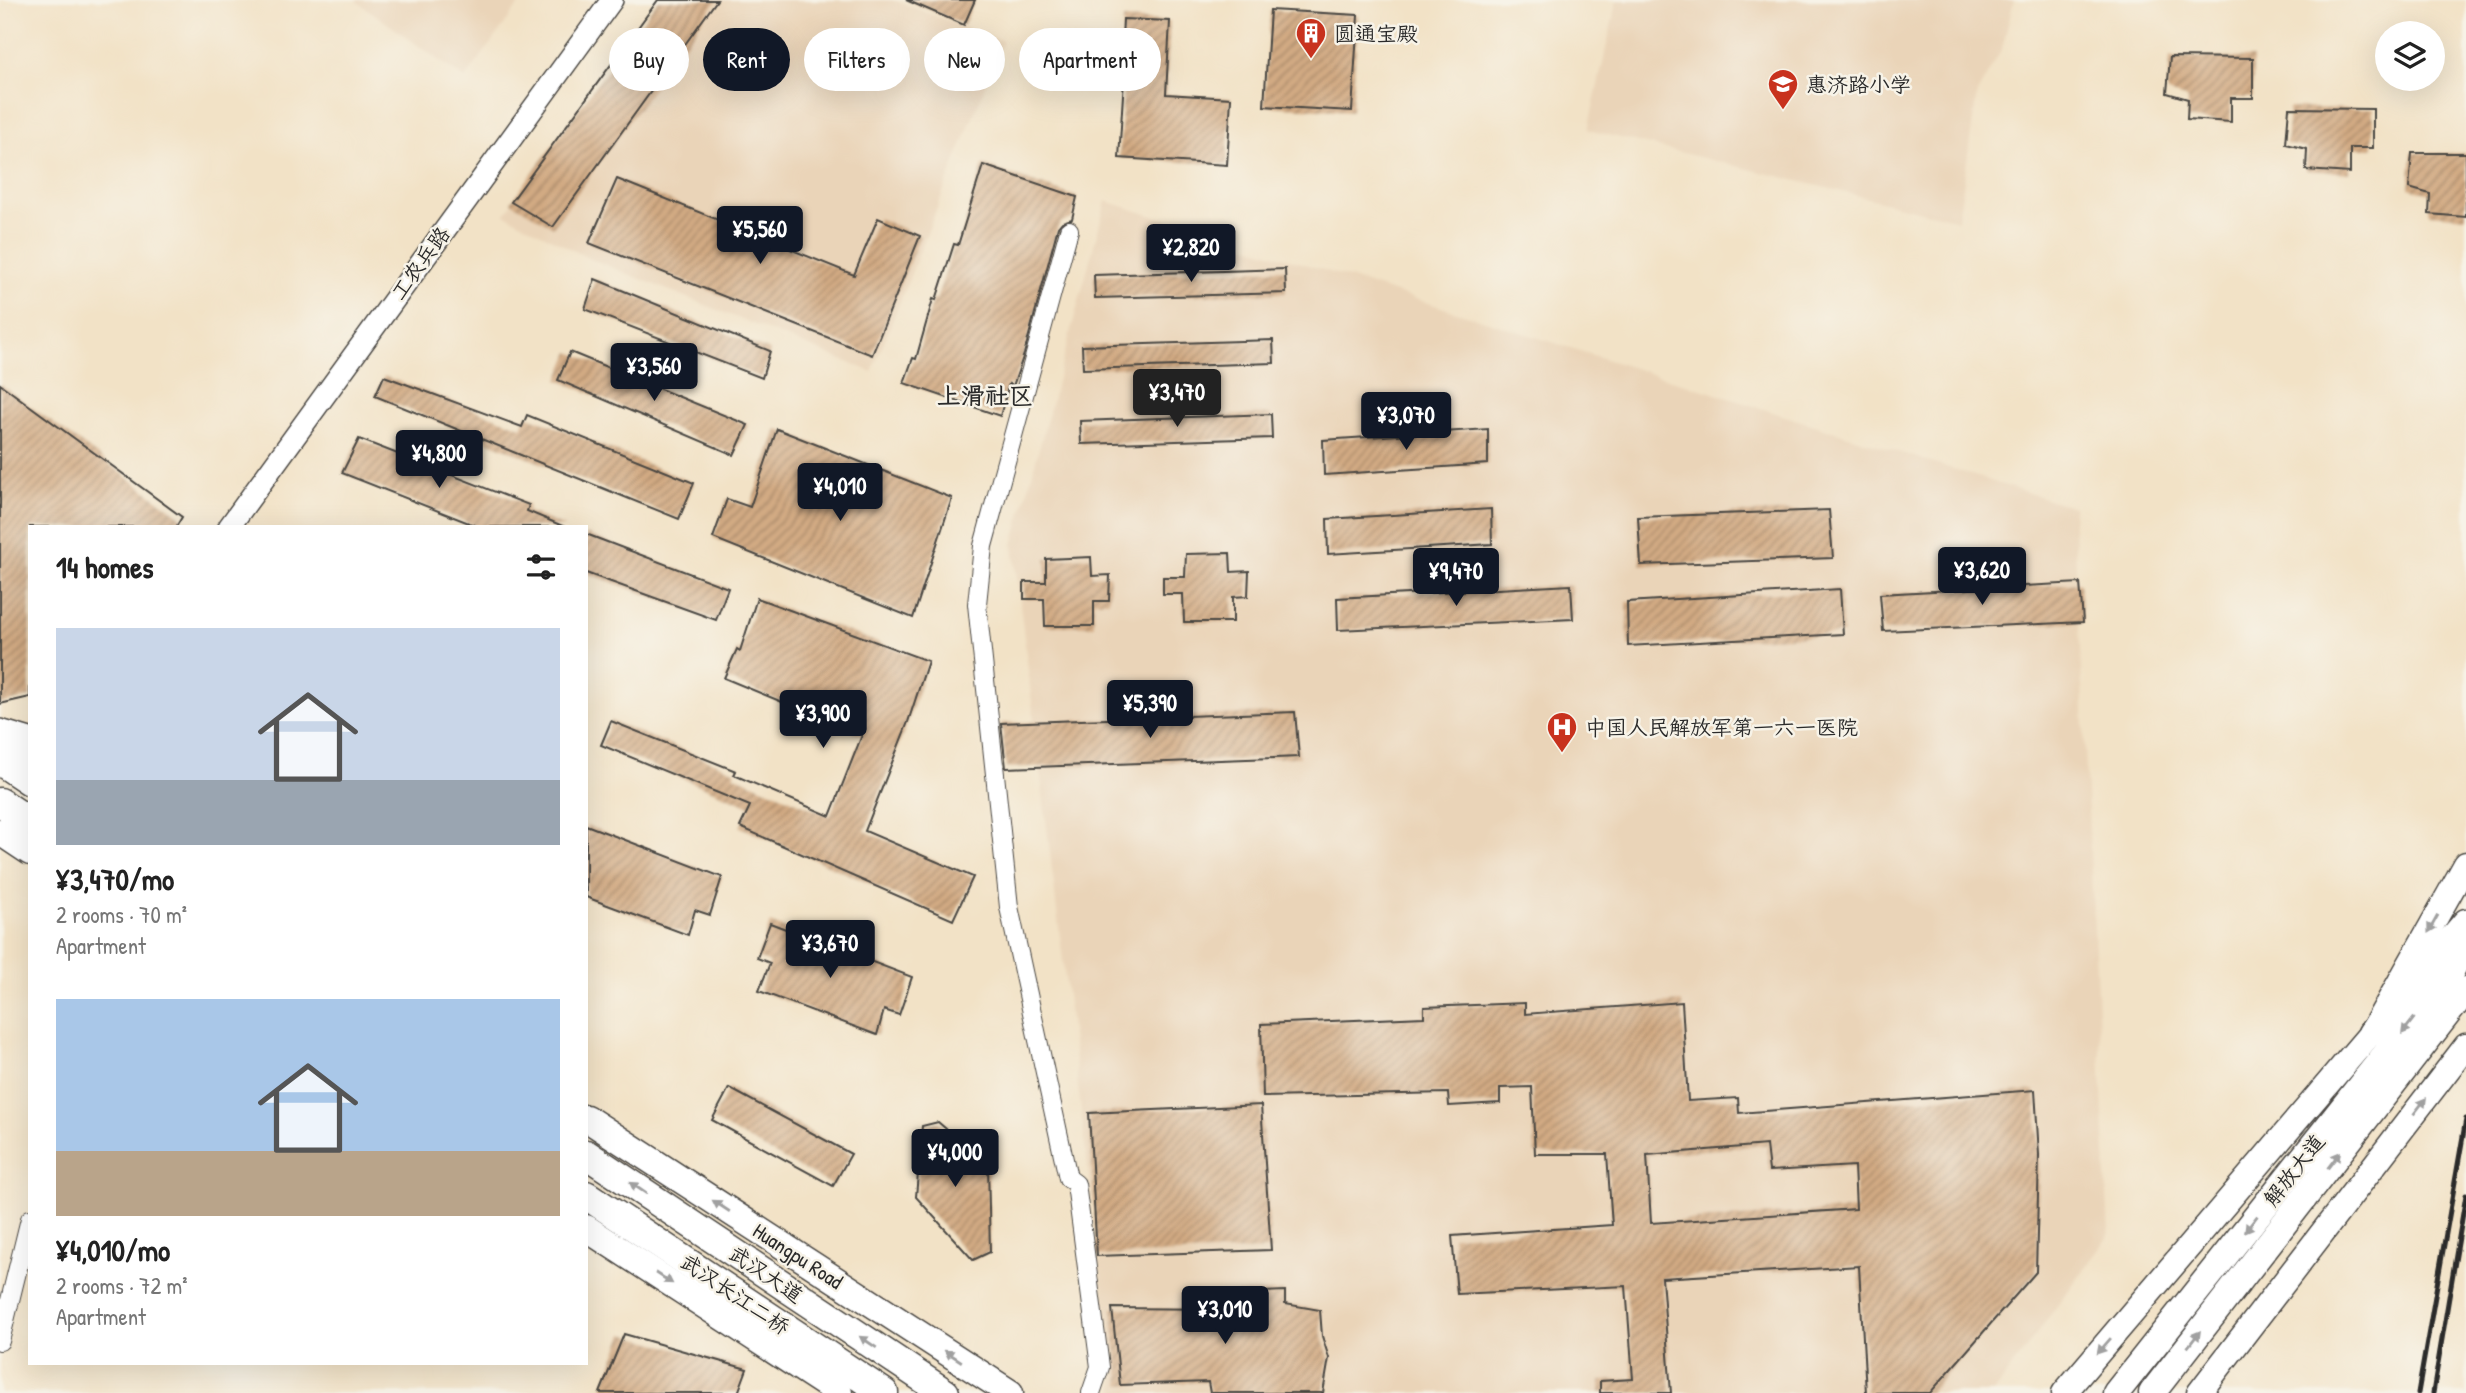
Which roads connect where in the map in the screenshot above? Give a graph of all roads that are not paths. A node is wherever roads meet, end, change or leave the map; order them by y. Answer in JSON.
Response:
{"nodes":[{"id":1,"x":598,"y":0,"type":"edge"},
{"id":2,"x":612,"y":0,"type":"edge"},
{"id":3,"x":1069,"y":230,"type":"dead end"},
{"id":4,"x":216,"y":525,"type":"edge"},
{"id":5,"x":230,"y":525,"type":"edge"},
{"id":6,"x":0,"y":730,"type":"edge"},
{"id":7,"x":28,"y":738,"type":"edge"},
{"id":8,"x":0,"y":744,"type":"edge"},
{"id":9,"x":0,"y":761,"type":"edge"},
{"id":10,"x":28,"y":762,"type":"edge"},
{"id":11,"x":28,"y":779,"type":"edge"},
{"id":12,"x":0,"y":802,"type":"edge"},
{"id":13,"x":28,"y":821,"type":"edge"},
{"id":14,"x":0,"y":832,"type":"edge"},
{"id":15,"x":28,"y":851,"type":"edge"},
{"id":16,"x":2466,"y":864,"type":"edge"},
{"id":17,"x":2466,"y":922,"type":"edge"},
{"id":18,"x":2466,"y":943,"type":"edge"},
{"id":19,"x":2458,"y":981,"type":"edge"},
{"id":20,"x":2371,"y":1033,"type":"junction"},
{"id":21,"x":2466,"y":1046,"type":"edge"},
{"id":22,"x":588,"y":1119,"type":"edge"},
{"id":23,"x":588,"y":1155,"type":"edge"},
{"id":24,"x":588,"y":1196,"type":"edge"},
{"id":25,"x":28,"y":1223,"type":"edge"},
{"id":26,"x":588,"y":1229,"type":"edge"},
{"id":27,"x":8,"y":1265,"type":"edge"},
{"id":28,"x":0,"y":1341,"type":"edge"},
{"id":29,"x":839,"y":1393,"type":"edge"},
{"id":30,"x":884,"y":1393,"type":"edge"},
{"id":31,"x":945,"y":1393,"type":"edge"},
{"id":32,"x":1010,"y":1393,"type":"edge"},
{"id":33,"x":1091,"y":1393,"type":"edge"},
{"id":34,"x":2064,"y":1393,"type":"edge"},
{"id":35,"x":2116,"y":1393,"type":"edge"},
{"id":36,"x":2152,"y":1393,"type":"edge"},
{"id":37,"x":2199,"y":1393,"type":"edge"}],
"edges":[{"from":1,"to":4,"type":"street","name":"工农兵路"},
{"from":2,"to":5,"type":"street","name":"工农兵路"},
{"from":3,"to":33,"type":"street"},
{"from":6,"to":7,"type":"street"},
{"from":8,"to":10,"type":"main road"},
{"from":9,"to":11,"type":"highway"},
{"from":12,"to":13,"type":"highway"},
{"from":14,"to":15,"type":"main road"},
{"from":16,"to":20,"type":"main road","name":"解放大道","one_way":true},
{"from":17,"to":20,"type":"main road"},
{"from":18,"to":19,"type":"main road","name":"解放大道"},
{"from":19,"to":35,"type":"main road","name":"解放大道","one_way":true},
{"from":36,"to":19,"type":"main road","one_way":true},
{"from":20,"to":34,"type":"main road","name":"解放大道","one_way":true},
{"from":37,"to":21,"type":"main road","one_way":true},
{"from":32,"to":22,"type":"main road","name":"Huangpu Road","one_way":true},
{"from":31,"to":23,"type":"highway","name":"武汉大道","one_way":true},
{"from":24,"to":30,"type":"highway","name":"武汉长江二桥"},
{"from":25,"to":27,"type":"street"},
{"from":26,"to":29,"type":"main road","one_way":true},
{"from":27,"to":28,"type":"street"}]}
